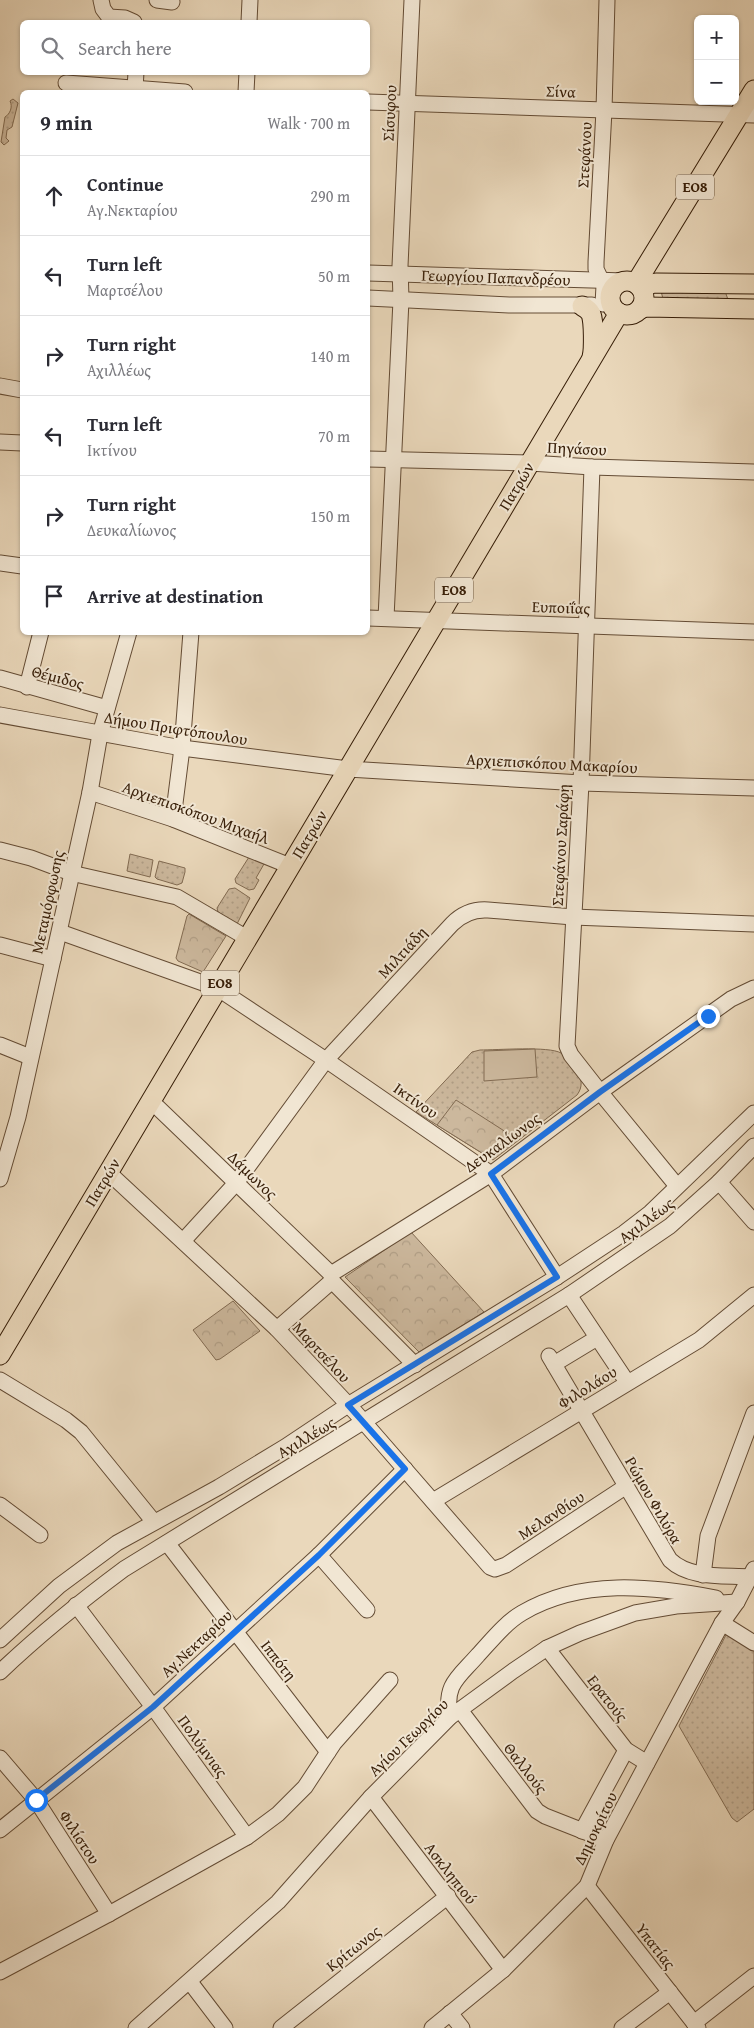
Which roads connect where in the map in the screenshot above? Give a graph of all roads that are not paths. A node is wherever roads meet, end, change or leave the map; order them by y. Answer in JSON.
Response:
{"nodes":[{"id":1,"x":101,"y":0,"type":"edge"},
{"id":2,"x":250,"y":0,"type":"edge"},
{"id":3,"x":412,"y":0,"type":"edge"},
{"id":4,"x":607,"y":0,"type":"edge"},
{"id":5,"x":130,"y":20,"type":"edge"},
{"id":6,"x":249,"y":20,"type":"edge"},
{"id":7,"x":136,"y":75,"type":"edge"},
{"id":8,"x":246,"y":75,"type":"edge"},
{"id":9,"x":66,"y":83,"type":"dead end"},
{"id":10,"x":135,"y":89,"type":"junction"},
{"id":11,"x":152,"y":90,"type":"edge"},
{"id":12,"x":246,"y":90,"type":"edge"},
{"id":13,"x":754,"y":90,"type":"edge"},
{"id":14,"x":370,"y":102,"type":"edge"},
{"id":15,"x":407,"y":103,"type":"junction"},
{"id":16,"x":604,"y":110,"type":"junction"},
{"id":17,"x":747,"y":115,"type":"edge"},
{"id":18,"x":370,"y":273,"type":"edge"},
{"id":19,"x":399,"y":274,"type":"junction"},
{"id":20,"x":601,"y":280,"type":"junction"},
{"id":21,"x":633,"y":284,"type":"junction"},
{"id":22,"x":754,"y":284,"type":"edge"},
{"id":23,"x":370,"y":298,"type":"edge"},
{"id":24,"x":401,"y":300,"type":"junction"},
{"id":25,"x":582,"y":306,"type":"junction"},
{"id":26,"x":611,"y":307,"type":"junction"},
{"id":27,"x":640,"y":309,"type":"junction"},
{"id":28,"x":754,"y":309,"type":"edge"},
{"id":29,"x":591,"y":360,"type":"junction"},
{"id":30,"x":0,"y":386,"type":"edge"},
{"id":31,"x":20,"y":390,"type":"edge"},
{"id":32,"x":0,"y":442,"type":"edge"},
{"id":33,"x":20,"y":443,"type":"edge"},
{"id":34,"x":370,"y":459,"type":"edge"},
{"id":35,"x":393,"y":460,"type":"junction"},
{"id":36,"x":530,"y":463,"type":"junction"},
{"id":37,"x":592,"y":467,"type":"junction"},
{"id":38,"x":754,"y":472,"type":"edge"},
{"id":39,"x":0,"y":563,"type":"edge"},
{"id":40,"x":20,"y":566,"type":"edge"},
{"id":41,"x":370,"y":618,"type":"edge"},
{"id":42,"x":386,"y":618,"type":"junction"},
{"id":43,"x":436,"y":620,"type":"junction"},
{"id":44,"x":586,"y":625,"type":"junction"},
{"id":45,"x":754,"y":632,"type":"edge"},
{"id":46,"x":40,"y":635,"type":"edge"},
{"id":47,"x":127,"y":635,"type":"edge"},
{"id":48,"x":191,"y":635,"type":"edge"},
{"id":49,"x":0,"y":678,"type":"edge"},
{"id":50,"x":27,"y":687,"type":"junction"},
{"id":51,"x":107,"y":708,"type":"junction"},
{"id":52,"x":0,"y":715,"type":"edge"},
{"id":53,"x":100,"y":734,"type":"junction"},
{"id":54,"x":182,"y":748,"type":"junction"},
{"id":55,"x":348,"y":770,"type":"junction"},
{"id":56,"x":581,"y":783,"type":"junction"},
{"id":57,"x":754,"y":788,"type":"edge"},
{"id":58,"x":90,"y":792,"type":"junction"},
{"id":59,"x":173,"y":819,"type":"junction"},
{"id":60,"x":0,"y":850,"type":"edge"},
{"id":61,"x":290,"y":866,"type":"junction"},
{"id":62,"x":71,"y":873,"type":"junction"},
{"id":63,"x":573,"y":917,"type":"junction"},
{"id":64,"x":754,"y":924,"type":"edge"},
{"id":65,"x":60,"y":932,"type":"junction"},
{"id":66,"x":247,"y":938,"type":"junction"},
{"id":67,"x":0,"y":945,"type":"edge"},
{"id":68,"x":53,"y":959,"type":"junction"},
{"id":69,"x":217,"y":988,"type":"junction"},
{"id":70,"x":754,"y":988,"type":"edge"},
{"id":71,"x":0,"y":1045,"type":"edge"},
{"id":72,"x":30,"y":1057,"type":"junction"},
{"id":73,"x":326,"y":1060,"type":"junction"},
{"id":74,"x":600,"y":1092,"type":"junction"},
{"id":75,"x":150,"y":1100,"type":"junction"},
{"id":76,"x":754,"y":1113,"type":"edge"},
{"id":77,"x":754,"y":1146,"type":"edge"},
{"id":78,"x":4,"y":1154,"type":"edge"},
{"id":79,"x":108,"y":1172,"type":"junction"},
{"id":80,"x":491,"y":1174,"type":"junction"},
{"id":81,"x":0,"y":1179,"type":"edge"},
{"id":82,"x":719,"y":1182,"type":"junction"},
{"id":83,"x":236,"y":1183,"type":"junction"},
{"id":84,"x":677,"y":1186,"type":"junction"},
{"id":85,"x":754,"y":1222,"type":"edge"},
{"id":86,"x":183,"y":1241,"type":"junction"},
{"id":87,"x":557,"y":1277,"type":"junction"},
{"id":88,"x":332,"y":1278,"type":"junction"},
{"id":89,"x":569,"y":1295,"type":"junction"},
{"id":90,"x":752,"y":1299,"type":"edge"},
{"id":91,"x":276,"y":1329,"type":"junction"},
{"id":92,"x":598,"y":1338,"type":"junction"},
{"id":93,"x":0,"y":1355,"type":"edge"},
{"id":94,"x":415,"y":1365,"type":"junction"},
{"id":95,"x":0,"y":1380,"type":"edge"},
{"id":96,"x":627,"y":1382,"type":"junction"},
{"id":97,"x":348,"y":1405,"type":"junction"},
{"id":98,"x":583,"y":1411,"type":"junction"},
{"id":99,"x":754,"y":1413,"type":"edge"},
{"id":100,"x":364,"y":1422,"type":"junction"},
{"id":101,"x":405,"y":1469,"type":"junction"},
{"id":102,"x":625,"y":1487,"type":"junction"},
{"id":103,"x":433,"y":1501,"type":"junction"},
{"id":104,"x":0,"y":1505,"type":"edge"},
{"id":105,"x":154,"y":1522,"type":"junction"},
{"id":106,"x":40,"y":1535,"type":"dead end"},
{"id":107,"x":167,"y":1543,"type":"junction"},
{"id":108,"x":319,"y":1555,"type":"junction"},
{"id":109,"x":495,"y":1569,"type":"joint"},
{"id":110,"x":752,"y":1573,"type":"edge"},
{"id":111,"x":703,"y":1575,"type":"junction"},
{"id":112,"x":737,"y":1602,"type":"junction"},
{"id":113,"x":76,"y":1605,"type":"junction"},
{"id":114,"x":367,"y":1610,"type":"dead end"},
{"id":115,"x":722,"y":1623,"type":"junction"},
{"id":116,"x":235,"y":1632,"type":"junction"},
{"id":117,"x":0,"y":1640,"type":"edge"},
{"id":118,"x":754,"y":1643,"type":"edge"},
{"id":119,"x":547,"y":1648,"type":"junction"},
{"id":120,"x":0,"y":1672,"type":"edge"},
{"id":121,"x":390,"y":1680,"type":"dead end"},
{"id":122,"x":153,"y":1707,"type":"junction"},
{"id":123,"x":455,"y":1714,"type":"junction"},
{"id":124,"x":626,"y":1750,"type":"junction"},
{"id":125,"x":328,"y":1752,"type":"junction"},
{"id":126,"x":0,"y":1758,"type":"edge"},
{"id":127,"x":647,"y":1763,"type":"junction"},
{"id":128,"x":371,"y":1797,"type":"junction"},
{"id":129,"x":36,"y":1800,"type":"junction"},
{"id":130,"x":0,"y":1830,"type":"edge"},
{"id":131,"x":582,"y":1831,"type":"junction"},
{"id":132,"x":247,"y":1837,"type":"junction"},
{"id":133,"x":606,"y":1840,"type":"junction"},
{"id":134,"x":587,"y":1886,"type":"junction"},
{"id":135,"x":448,"y":1896,"type":"junction"},
{"id":136,"x":109,"y":1914,"type":"junction"},
{"id":137,"x":503,"y":1970,"type":"junction"},
{"id":138,"x":0,"y":1972,"type":"edge"},
{"id":139,"x":754,"y":1976,"type":"edge"},
{"id":140,"x":190,"y":1982,"type":"junction"},
{"id":141,"x":670,"y":1992,"type":"junction"},
{"id":142,"x":450,"y":2014,"type":"junction"},
{"id":143,"x":696,"y":2026,"type":"edge"},
{"id":144,"x":136,"y":2028,"type":"edge"},
{"id":145,"x":225,"y":2028,"type":"edge"},
{"id":146,"x":281,"y":2028,"type":"edge"},
{"id":147,"x":432,"y":2028,"type":"edge"},
{"id":148,"x":462,"y":2028,"type":"edge"},
{"id":149,"x":622,"y":2028,"type":"edge"}],
"edges":[{"from":1,"to":5,"type":"street"},
{"from":2,"to":6,"type":"street"},
{"from":3,"to":15,"type":"street","name":"Σίσυφου"},
{"from":4,"to":16,"type":"street","name":"Στεφάνου"},
{"from":7,"to":10,"type":"street"},
{"from":8,"to":12,"type":"street"},
{"from":9,"to":10,"type":"street"},
{"from":10,"to":11,"type":"street"},
{"from":13,"to":17,"type":"main road","number":"ΕΟ8"},
{"from":14,"to":15,"type":"street","name":"Σίνα"},
{"from":15,"to":16,"type":"street","name":"Σίνα"},
{"from":15,"to":19,"type":"street","name":"Σίσυφου"},
{"from":16,"to":17,"type":"street","name":"Σίνα"},
{"from":16,"to":20,"type":"street","name":"Στεφάνου"},
{"from":17,"to":21,"type":"main road","number":"ΕΟ8"},
{"from":18,"to":19,"type":"street","name":"Γεωργίου Παπανδρέου"},
{"from":19,"to":20,"type":"street","name":"Γεωργίου Παπανδρέου"},
{"from":19,"to":24,"type":"street","name":"Σίσυφου"},
{"from":20,"to":21,"type":"street","name":"Γεωργίου Παπανδρέου"},
{"from":20,"to":26,"type":"street","name":"Στεφάνου"},
{"from":21,"to":22,"type":"main road","name":"Γεωργίου Παπανδρέου"},
{"from":21,"to":26,"type":"main road","number":"ΕΟ8"},
{"from":21,"to":27,"type":"main road"},
{"from":23,"to":24,"type":"street","name":"Γεωργίου Παπανδρέου"},
{"from":24,"to":25,"type":"street","name":"Γεωργίου Παπανδρέου"},
{"from":24,"to":35,"type":"street","name":"Σίσυφου"},
{"from":25,"to":26,"type":"street","name":"Γεωργίου Παπανδρέου"},
{"from":25,"to":29,"type":"main road"},
{"from":26,"to":27,"type":"main road"},
{"from":26,"to":29,"type":"main road","name":"Πατρών","number":"ΕΟ8"},
{"from":27,"to":28,"type":"main road"},
{"from":29,"to":36,"type":"main road","name":"Πατρών","number":"ΕΟ8"},
{"from":30,"to":31,"type":"street"},
{"from":32,"to":33,"type":"street"},
{"from":34,"to":35,"type":"street","name":"Πηγάσου"},
{"from":35,"to":36,"type":"street","name":"Πηγάσου"},
{"from":35,"to":42,"type":"street","name":"Σίσυφου"},
{"from":36,"to":37,"type":"street","name":"Πηγάσου"},
{"from":36,"to":43,"type":"main road","name":"Πατρών","number":"ΕΟ8"},
{"from":37,"to":38,"type":"street","name":"Πηγάσου"},
{"from":37,"to":44,"type":"street","name":"Στεφάνου Σαράφη"},
{"from":39,"to":40,"type":"street"},
{"from":41,"to":42,"type":"street","name":"Ευποιΐας"},
{"from":42,"to":43,"type":"street","name":"Ευποιΐας"},
{"from":43,"to":44,"type":"street","name":"Ευποιΐας"},
{"from":43,"to":55,"type":"main road","name":"Πατρών","number":"ΕΟ8"},
{"from":44,"to":45,"type":"street","name":"Ευποιΐας"},
{"from":44,"to":56,"type":"street","name":"Στεφάνου Σαράφη"},
{"from":46,"to":50,"type":"street"},
{"from":47,"to":51,"type":"street","name":"Μεταμόρφωσης"},
{"from":48,"to":54,"type":"street"},
{"from":49,"to":50,"type":"street","name":"Θέμιδος"},
{"from":50,"to":51,"type":"street","name":"Θέμιδος"},
{"from":51,"to":53,"type":"street","name":"Μεταμόρφωσης"},
{"from":52,"to":53,"type":"street","name":"Δήμου Πριφτόπουλου"},
{"from":53,"to":54,"type":"street","name":"Δήμου Πριφτόπουλου"},
{"from":53,"to":58,"type":"street","name":"Μεταμόρφωσης"},
{"from":54,"to":55,"type":"street","name":"Δήμου Πριφτόπουλου"},
{"from":54,"to":59,"type":"street"},
{"from":55,"to":56,"type":"street","name":"Αρχιεπισκόπου Μακαρίου"},
{"from":55,"to":61,"type":"main road","name":"Πατρών","number":"ΕΟ8"},
{"from":56,"to":57,"type":"street","name":"Αρχιεπισκόπου Μακαρίου"},
{"from":56,"to":63,"type":"street","name":"Στεφάνου Σαράφη"},
{"from":58,"to":59,"type":"street","name":"Αρχιεπισκόπου Μιχαήλ"},
{"from":58,"to":62,"type":"street","name":"Μεταμόρφωσης"},
{"from":59,"to":61,"type":"street","name":"Αρχιεπισκόπου Μιχαήλ"},
{"from":60,"to":62,"type":"street"},
{"from":61,"to":66,"type":"main road","name":"Πατρών","number":"ΕΟ8"},
{"from":62,"to":65,"type":"street","name":"Μεταμόρφωσης"},
{"from":62,"to":66,"type":"street"},
{"from":63,"to":64,"type":"street","name":"Μιλτιάδη"},
{"from":63,"to":73,"type":"street","name":"Μιλτιάδη"},
{"from":63,"to":74,"type":"street","name":"Στεφάνου Σαράφη"},
{"from":65,"to":68,"type":"street","name":"Μεταμόρφωσης"},
{"from":65,"to":69,"type":"street","name":"Ικτίνου"},
{"from":66,"to":69,"type":"main road","name":"Πατρών","number":"ΕΟ8"},
{"from":67,"to":68,"type":"street"},
{"from":68,"to":72,"type":"street","name":"Μεταμόρφωσης"},
{"from":69,"to":73,"type":"street","name":"Ικτίνου"},
{"from":69,"to":75,"type":"main road","name":"Πατρών","number":"ΕΟ8"},
{"from":70,"to":74,"type":"street","name":"Δευκαλίωνος"},
{"from":71,"to":72,"type":"street"},
{"from":72,"to":78,"type":"street","name":"Μεταμόρφωσης"},
{"from":73,"to":80,"type":"street","name":"Ικτίνου"},
{"from":73,"to":83,"type":"street","name":"Μιλτιάδη"},
{"from":74,"to":80,"type":"street","name":"Δευκαλίωνος"},
{"from":74,"to":84,"type":"street","name":"Στεφάνου Σαράφη"},
{"from":75,"to":79,"type":"main road","name":"Πατρών","number":"ΕΟ8"},
{"from":75,"to":83,"type":"street","name":"Δάμωνος"},
{"from":76,"to":84,"type":"street","name":"Αχιλλέως"},
{"from":77,"to":82,"type":"street","name":"Αχιλλέως"},
{"from":78,"to":81,"type":"street","name":"Μεταμόρφωσης"},
{"from":79,"to":86,"type":"street","name":"Μαρτσέλου"},
{"from":79,"to":93,"type":"main road","name":"Πατρών","number":"ΕΟ8"},
{"from":80,"to":87,"type":"street","name":"Ικτίνου"},
{"from":80,"to":88,"type":"street","name":"Δευκαλίωνος"},
{"from":82,"to":85,"type":"street"},
{"from":82,"to":89,"type":"street","name":"Αχιλλέως"},
{"from":83,"to":86,"type":"street","name":"Μιλτιάδη"},
{"from":83,"to":88,"type":"street","name":"Δάμωνος"},
{"from":84,"to":87,"type":"street","name":"Αχιλλέως"},
{"from":86,"to":91,"type":"street","name":"Μαρτσέλου"},
{"from":87,"to":94,"type":"street","name":"Αχιλλέως"},
{"from":88,"to":91,"type":"street","name":"Δευκαλίωνος"},
{"from":88,"to":94,"type":"street","name":"Δάμωνος"},
{"from":89,"to":92,"type":"street"},
{"from":89,"to":100,"type":"street","name":"Αχιλλέως"},
{"from":90,"to":96,"type":"street","name":"Φιλολάου"},
{"from":91,"to":97,"type":"street","name":"Μαρτσέλου"},
{"from":92,"to":96,"type":"street"},
{"from":92,"to":98,"type":"street","name":"Ρώμου Φιλύρα"},
{"from":94,"to":97,"type":"street","name":"Αχιλλέως"},
{"from":95,"to":105,"type":"street"},
{"from":96,"to":98,"type":"street","name":"Φιλολάου"},
{"from":97,"to":100,"type":"street","name":"Μαρτσέλου"},
{"from":97,"to":105,"type":"street","name":"Αχιλλέως"},
{"from":98,"to":102,"type":"street","name":"Ρώμου Φιλύρα"},
{"from":98,"to":103,"type":"street","name":"Φιλολάου"},
{"from":99,"to":111,"type":"street"},
{"from":100,"to":101,"type":"street","name":"Μαρτσέλου"},
{"from":100,"to":107,"type":"street","name":"Αχιλλέως"},
{"from":101,"to":103,"type":"street","name":"Μαρτσέλου"},
{"from":101,"to":108,"type":"street","name":"Αγ.Νεκταρίου"},
{"from":102,"to":109,"type":"street","name":"Μελανθίου"},
{"from":102,"to":111,"type":"street","name":"Ρώμου Φιλύρα"},
{"from":103,"to":109,"type":"street","name":"Μαρτσέλου"},
{"from":104,"to":106,"type":"street"},
{"from":105,"to":117,"type":"street","name":"Αχιλλέως"},
{"from":107,"to":113,"type":"street","name":"Αχιλλέως"},
{"from":107,"to":116,"type":"street","name":"Ιππότη"},
{"from":108,"to":114,"type":"street"},
{"from":108,"to":116,"type":"street","name":"Αγ.Νεκταρίου"},
{"from":110,"to":111,"type":"street","name":"Ρώμου Φιλύρα"},
{"from":110,"to":112,"type":"street"},
{"from":112,"to":115,"type":"street","name":"Δημοκρίτου"},
{"from":112,"to":119,"type":"street","name":"Αγίου Γεωργίου"},
{"from":112,"to":123,"type":"street"},
{"from":113,"to":120,"type":"street","name":"Αχιλλέως"},
{"from":113,"to":122,"type":"street","name":"Πολύμνιας"},
{"from":115,"to":118,"type":"street"},
{"from":115,"to":127,"type":"street","name":"Δημοκρίτου"},
{"from":116,"to":122,"type":"street","name":"Αγ.Νεκταρίου"},
{"from":116,"to":125,"type":"street","name":"Ιππότη"},
{"from":119,"to":123,"type":"street","name":"Αγίου Γεωργίου"},
{"from":119,"to":124,"type":"street","name":"Ερατούς"},
{"from":121,"to":125,"type":"street"},
{"from":122,"to":129,"type":"street","name":"Αγ.Νεκταρίου"},
{"from":122,"to":132,"type":"street","name":"Πολύμνιας"},
{"from":123,"to":128,"type":"street","name":"Αγίου Γεωργίου"},
{"from":123,"to":131,"type":"street","name":"Θαλλούς"},
{"from":124,"to":127,"type":"street","name":"Ερατούς"},
{"from":124,"to":131,"type":"street"},
{"from":125,"to":132,"type":"street"},
{"from":126,"to":129,"type":"street","name":"Φιλίστου"},
{"from":127,"to":133,"type":"street","name":"Δημοκρίτου"},
{"from":128,"to":135,"type":"street","name":"Ασκληπιού"},
{"from":128,"to":140,"type":"street","name":"Αγίου Γεωργίου"},
{"from":129,"to":130,"type":"street","name":"Αγ.Νεκταρίου"},
{"from":129,"to":136,"type":"street","name":"Φιλίστου"},
{"from":131,"to":133,"type":"street","name":"Θαλλούς"},
{"from":132,"to":136,"type":"street"},
{"from":133,"to":134,"type":"street","name":"Δημοκρίτου"},
{"from":134,"to":137,"type":"street","name":"Δημοκρίτου"},
{"from":134,"to":141,"type":"street","name":"Υπατίας"},
{"from":135,"to":137,"type":"street","name":"Ασκληπιού"},
{"from":135,"to":146,"type":"street","name":"Κρίτωνος"},
{"from":136,"to":138,"type":"street"},
{"from":137,"to":142,"type":"street","name":"Δημοκρίτου"},
{"from":139,"to":143,"type":"street"},
{"from":140,"to":144,"type":"street","name":"Αγίου Γεωργίου"},
{"from":140,"to":145,"type":"street"},
{"from":141,"to":143,"type":"street","name":"Υπατίας"},
{"from":141,"to":149,"type":"street"},
{"from":142,"to":147,"type":"street","name":"Δημοκρίτου"},
{"from":142,"to":148,"type":"street"}]}
